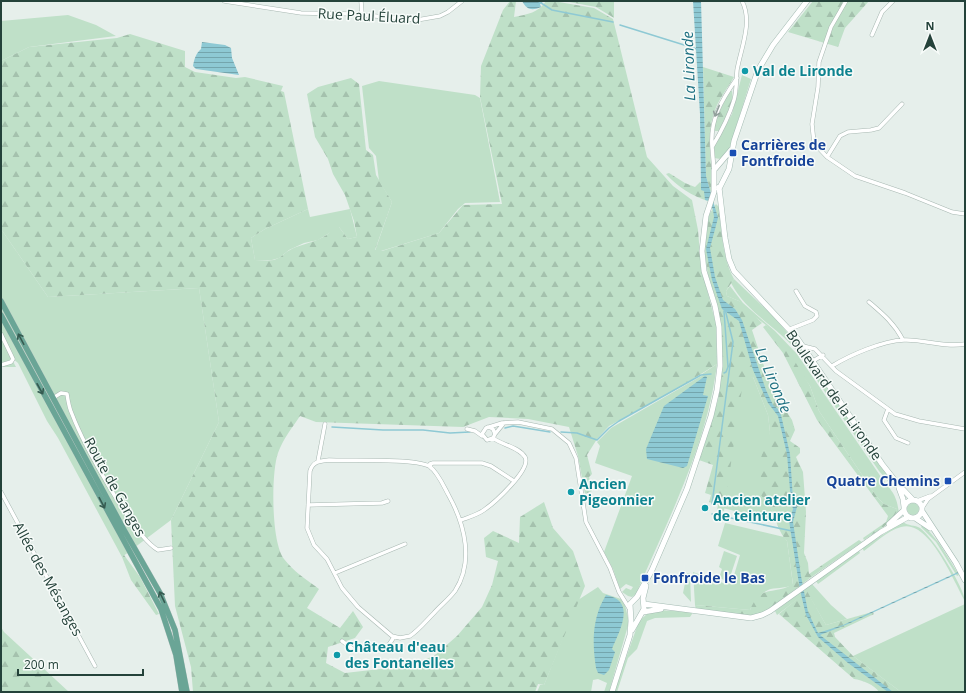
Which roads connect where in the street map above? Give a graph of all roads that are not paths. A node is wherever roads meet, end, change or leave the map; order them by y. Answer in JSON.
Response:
{"nodes":[{"id":1,"x":224,"y":1,"type":"edge"},
{"id":2,"x":361,"y":1,"type":"edge"},
{"id":3,"x":462,"y":1,"type":"edge"},
{"id":4,"x":742,"y":1,"type":"edge"},
{"id":5,"x":807,"y":1,"type":"edge"},
{"id":6,"x":846,"y":1,"type":"edge"},
{"id":7,"x":893,"y":1,"type":"edge"},
{"id":8,"x":362,"y":14,"type":"junction"},
{"id":9,"x":872,"y":35,"type":"dead end"},
{"id":10,"x":737,"y":78,"type":"junction"},
{"id":11,"x":902,"y":104,"type":"dead end"},
{"id":12,"x":712,"y":147,"type":"junction"},
{"id":13,"x":731,"y":150,"type":"junction"},
{"id":14,"x":827,"y":157,"type":"junction"},
{"id":15,"x":712,"y":159,"type":"junction"},
{"id":16,"x":719,"y":163,"type":"junction"},
{"id":17,"x":729,"y":167,"type":"junction"},
{"id":18,"x":714,"y":170,"type":"junction"},
{"id":19,"x":714,"y":178,"type":"junction"},
{"id":20,"x":724,"y":178,"type":"junction"},
{"id":21,"x":717,"y":186,"type":"junction"},
{"id":22,"x":715,"y":197,"type":"junction"},
{"id":23,"x":722,"y":204,"type":"junction"},
{"id":24,"x":965,"y":214,"type":"edge"},
{"id":25,"x":796,"y":291,"type":"dead end"},
{"id":26,"x":1,"y":301,"type":"edge"},
{"id":27,"x":868,"y":302,"type":"dead end"},
{"id":28,"x":1,"y":315,"type":"edge"},
{"id":29,"x":790,"y":329,"type":"junction"},
{"id":30,"x":1,"y":334,"type":"edge"},
{"id":31,"x":903,"y":340,"type":"junction"},
{"id":32,"x":965,"y":344,"type":"edge"},
{"id":33,"x":803,"y":346,"type":"junction"},
{"id":34,"x":823,"y":355,"type":"junction"},
{"id":35,"x":813,"y":360,"type":"junction"},
{"id":36,"x":1,"y":365,"type":"edge"},
{"id":37,"x":832,"y":366,"type":"junction"},
{"id":38,"x":53,"y":398,"type":"junction"},
{"id":39,"x":888,"y":409,"type":"junction"},
{"id":40,"x":506,"y":422,"type":"junction"},
{"id":41,"x":325,"y":424,"type":"dead end"},
{"id":42,"x":487,"y":427,"type":"junction"},
{"id":43,"x":965,"y":429,"type":"edge"},
{"id":44,"x":494,"y":437,"type":"junction"},
{"id":45,"x":483,"y":438,"type":"junction"},
{"id":46,"x":908,"y":443,"type":"dead end"},
{"id":47,"x":318,"y":461,"type":"junction"},
{"id":48,"x":430,"y":468,"type":"junction"},
{"id":49,"x":965,"y":472,"type":"edge"},
{"id":50,"x":514,"y":481,"type":"junction"},
{"id":51,"x":897,"y":483,"type":"junction"},
{"id":52,"x":1,"y":492,"type":"edge"},
{"id":53,"x":938,"y":492,"type":"junction"},
{"id":54,"x":915,"y":500,"type":"junction"},
{"id":55,"x":388,"y":501,"type":"dead end"},
{"id":56,"x":308,"y":504,"type":"junction"},
{"id":57,"x":904,"y":509,"type":"junction"},
{"id":58,"x":922,"y":510,"type":"junction"},
{"id":59,"x":908,"y":517,"type":"junction"},
{"id":60,"x":915,"y":518,"type":"junction"},
{"id":61,"x":461,"y":520,"type":"junction"},
{"id":62,"x":881,"y":532,"type":"junction"},
{"id":63,"x":935,"y":533,"type":"junction"},
{"id":64,"x":405,"y":544,"type":"dead end"},
{"id":65,"x":171,"y":548,"type":"dead end"},
{"id":66,"x":962,"y":569,"type":"edge"},
{"id":67,"x":652,"y":570,"type":"junction"},
{"id":68,"x":335,"y":573,"type":"junction"},
{"id":69,"x":965,"y":580,"type":"edge"},
{"id":70,"x":622,"y":597,"type":"junction"},
{"id":71,"x":634,"y":600,"type":"junction"},
{"id":72,"x":643,"y":603,"type":"junction"},
{"id":73,"x":629,"y":609,"type":"junction"},
{"id":74,"x":678,"y":609,"type":"junction"},
{"id":75,"x":642,"y":612,"type":"junction"},
{"id":76,"x":630,"y":635,"type":"junction"},
{"id":77,"x":394,"y":637,"type":"junction"},
{"id":78,"x":342,"y":641,"type":"dead end"},
{"id":79,"x":96,"y":666,"type":"dead end"},
{"id":80,"x":182,"y":692,"type":"edge"},
{"id":81,"x":187,"y":692,"type":"edge"},
{"id":82,"x":612,"y":692,"type":"edge"}],
"edges":[{"from":1,"to":8,"type":"street","name":"Rue Paul Éluard"},
{"from":2,"to":8,"type":"street"},
{"from":3,"to":8,"type":"street","name":"Rue Paul Éluard"},
{"from":4,"to":10,"type":"street"},
{"from":5,"to":13,"type":"street"},
{"from":6,"to":14,"type":"street"},
{"from":7,"to":9,"type":"street"},
{"from":10,"to":12,"type":"street"},
{"from":10,"to":12,"type":"street","one_way":true},
{"from":11,"to":14,"type":"street"},
{"from":12,"to":15,"type":"street"},
{"from":13,"to":16,"type":"street"},
{"from":13,"to":17,"type":"street"},
{"from":14,"to":24,"type":"street"},
{"from":15,"to":16,"type":"street"},
{"from":15,"to":18,"type":"street"},
{"from":16,"to":17,"type":"street"},
{"from":16,"to":18,"type":"street"},
{"from":17,"to":20,"type":"street"},
{"from":18,"to":19,"type":"street"},
{"from":19,"to":20,"type":"street"},
{"from":19,"to":21,"type":"street","name":"Boulevard de la Lironde"},
{"from":20,"to":21,"type":"street"},
{"from":21,"to":22,"type":"street"},
{"from":21,"to":23,"type":"street","name":"Boulevard de la Lironde"},
{"from":22,"to":23,"type":"street","name":"Boulevard de la Lironde"},
{"from":22,"to":67,"type":"street"},
{"from":23,"to":29,"type":"street","name":"Boulevard de la Lironde"},
{"from":25,"to":29,"type":"street"},
{"from":38,"to":26,"type":"main road","name":"Route de Ganges","one_way":true},
{"from":27,"to":31,"type":"street"},
{"from":28,"to":80,"type":"main road","name":"Route de Ganges","one_way":true},
{"from":29,"to":33,"type":"street","name":"Boulevard de la Lironde"},
{"from":30,"to":36,"type":"street"},
{"from":31,"to":32,"type":"street"},
{"from":31,"to":37,"type":"street"},
{"from":33,"to":34,"type":"street"},
{"from":33,"to":35,"type":"street","name":"Boulevard de la Lironde"},
{"from":34,"to":35,"type":"street"},
{"from":34,"to":37,"type":"street"},
{"from":35,"to":51,"type":"street","name":"Boulevard de la Lironde"},
{"from":37,"to":39,"type":"street"},
{"from":38,"to":65,"type":"street"},
{"from":81,"to":38,"type":"main road","name":"Route de Ganges","one_way":true},
{"from":39,"to":43,"type":"street"},
{"from":39,"to":46,"type":"street"},
{"from":40,"to":42,"type":"street"},
{"from":40,"to":44,"type":"street"},
{"from":40,"to":70,"type":"street"},
{"from":41,"to":47,"type":"street"},
{"from":42,"to":44,"type":"street"},
{"from":42,"to":45,"type":"street"},
{"from":42,"to":45,"type":"street"},
{"from":44,"to":45,"type":"street"},
{"from":44,"to":50,"type":"street"},
{"from":47,"to":48,"type":"street"},
{"from":47,"to":56,"type":"street"},
{"from":48,"to":50,"type":"street"},
{"from":48,"to":61,"type":"street"},
{"from":49,"to":53,"type":"street"},
{"from":50,"to":61,"type":"street"},
{"from":51,"to":54,"type":"street","name":"Boulevard de la Lironde"},
{"from":51,"to":57,"type":"street","name":"Boulevard de la Lironde"},
{"from":52,"to":79,"type":"street","name":"Allée des Mésanges"},
{"from":53,"to":54,"type":"street"},
{"from":53,"to":58,"type":"street"},
{"from":54,"to":57,"type":"street"},
{"from":54,"to":58,"type":"street"},
{"from":55,"to":56,"type":"street"},
{"from":56,"to":68,"type":"street"},
{"from":57,"to":59,"type":"street"},
{"from":57,"to":62,"type":"street"},
{"from":58,"to":60,"type":"street"},
{"from":58,"to":63,"type":"street"},
{"from":59,"to":60,"type":"street"},
{"from":59,"to":62,"type":"street"},
{"from":60,"to":63,"type":"street"},
{"from":61,"to":77,"type":"street"},
{"from":62,"to":74,"type":"street"},
{"from":63,"to":66,"type":"street"},
{"from":64,"to":68,"type":"street"},
{"from":66,"to":69,"type":"street"},
{"from":67,"to":71,"type":"street"},
{"from":67,"to":72,"type":"street"},
{"from":68,"to":77,"type":"street"},
{"from":70,"to":71,"type":"street"},
{"from":70,"to":73,"type":"street"},
{"from":71,"to":72,"type":"street"},
{"from":71,"to":73,"type":"street"},
{"from":72,"to":74,"type":"street"},
{"from":72,"to":75,"type":"street"},
{"from":73,"to":75,"type":"street"},
{"from":73,"to":76,"type":"street"},
{"from":74,"to":75,"type":"street"},
{"from":75,"to":76,"type":"street"},
{"from":76,"to":82,"type":"street"},
{"from":77,"to":78,"type":"street"}]}
